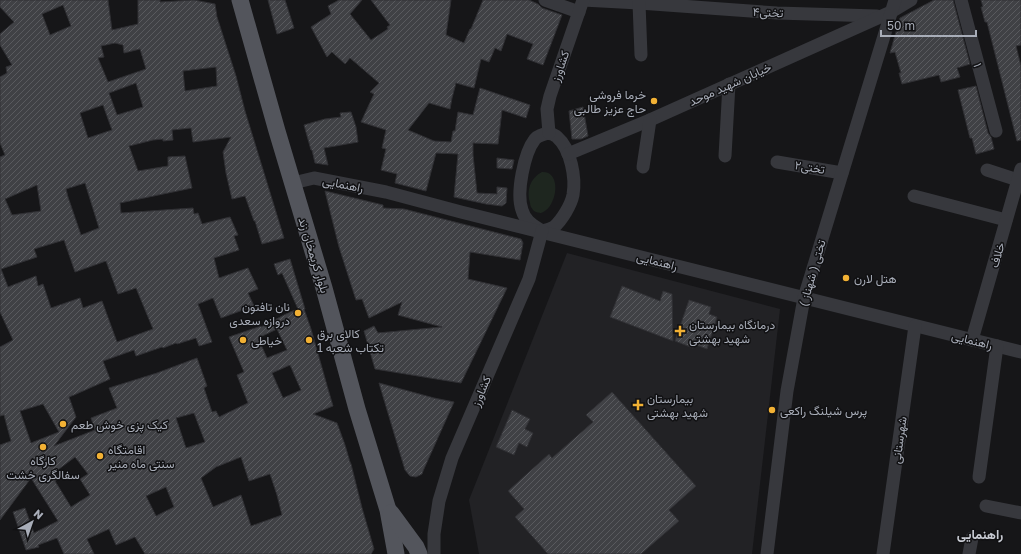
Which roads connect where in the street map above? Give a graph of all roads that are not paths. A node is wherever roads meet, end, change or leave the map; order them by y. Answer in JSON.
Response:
{"nodes":[{"id":1,"x":240,"y":0,"type":"edge"},
{"id":2,"x":545,"y":0,"type":"edge"},
{"id":3,"x":911,"y":0,"type":"edge"},
{"id":4,"x":961,"y":0,"type":"edge"},
{"id":5,"x":639,"y":3,"type":"junction"},
{"id":6,"x":582,"y":4,"type":"edge"},
{"id":7,"x":711,"y":4,"type":"edge"},
{"id":8,"x":777,"y":6,"type":"edge"},
{"id":9,"x":889,"y":7,"type":"edge"},
{"id":10,"x":641,"y":55,"type":"dead end"},
{"id":11,"x":729,"y":84,"type":"junction"},
{"id":12,"x":650,"y":120,"type":"junction"},
{"id":13,"x":996,"y":131,"type":"dead end"},
{"id":14,"x":549,"y":133,"type":"junction"},
{"id":15,"x":568,"y":154,"type":"junction"},
{"id":16,"x":725,"y":156,"type":"dead end"},
{"id":17,"x":777,"y":162,"type":"dead end"},
{"id":18,"x":643,"y":167,"type":"dead end"},
{"id":19,"x":987,"y":170,"type":"dead end"},
{"id":20,"x":842,"y":173,"type":"junction"},
{"id":21,"x":1020,"y":174,"type":"edge"},
{"id":22,"x":293,"y":183,"type":"junction"},
{"id":23,"x":914,"y":196,"type":"dead end"},
{"id":24,"x":1006,"y":220,"type":"junction"},
{"id":25,"x":542,"y":232,"type":"junction"},
{"id":26,"x":804,"y":298,"type":"junction"},
{"id":27,"x":915,"y":326,"type":"junction"},
{"id":28,"x":972,"y":340,"type":"junction"},
{"id":29,"x":997,"y":346,"type":"junction"},
{"id":30,"x":1021,"y":352,"type":"edge"},
{"id":31,"x":979,"y":477,"type":"dead end"},
{"id":32,"x":986,"y":506,"type":"dead end"},
{"id":33,"x":388,"y":510,"type":"junction"},
{"id":34,"x":1021,"y":513,"type":"edge"},
{"id":35,"x":972,"y":538,"type":"dead end"},
{"id":36,"x":395,"y":553,"type":"edge"},
{"id":37,"x":419,"y":554,"type":"edge"},
{"id":38,"x":434,"y":554,"type":"edge"},
{"id":39,"x":766,"y":554,"type":"edge"},
{"id":40,"x":883,"y":554,"type":"edge"},
{"id":41,"x":969,"y":554,"type":"edge"}],
"edges":[{"from":1,"to":22,"type":"main road","name":"بلوار کریمخان زند"},
{"from":2,"to":6,"type":"street","name":"تختی۴"},
{"from":3,"to":9,"type":"street","name":"خیابان شهید موحد"},
{"from":4,"to":13,"type":"street","name":"۱"},
{"from":5,"to":6,"type":"street","name":"تختی۴"},
{"from":5,"to":7,"type":"street","name":"تختی۴"},
{"from":5,"to":10,"type":"street"},
{"from":6,"to":14,"type":"street","name":"کشاورز"},
{"from":7,"to":8,"type":"street","name":"تختی۴"},
{"from":8,"to":9,"type":"street","name":"تختی۴"},
{"from":9,"to":11,"type":"street","name":"خیابان شهید موحد"},
{"from":9,"to":20,"type":"street","name":"تختی ( شهناز )"},
{"from":11,"to":12,"type":"street","name":"خیابان شهید موحد"},
{"from":11,"to":16,"type":"street"},
{"from":12,"to":15,"type":"street","name":"خیابان شهید موحد"},
{"from":12,"to":18,"type":"street"},
{"from":14,"to":15,"type":"street"},
{"from":14,"to":25,"type":"street"},
{"from":15,"to":25,"type":"street"},
{"from":17,"to":20,"type":"street","name":"تختی۲"},
{"from":19,"to":21,"type":"street"},
{"from":20,"to":26,"type":"street","name":"تختی ( شهناز )"},
{"from":21,"to":24,"type":"street","name":"خلاف"},
{"from":22,"to":25,"type":"street","name":"راهنمایی"},
{"from":22,"to":33,"type":"main road","name":"بلوار کریمخان زند"},
{"from":23,"to":24,"type":"street"},
{"from":24,"to":28,"type":"street","name":"خلاف"},
{"from":25,"to":26,"type":"street","name":"راهنمایی"},
{"from":25,"to":38,"type":"street","name":"کشاورز"},
{"from":26,"to":27,"type":"street","name":"راهنمایی"},
{"from":26,"to":39,"type":"street","name":"تختی ( شهناز )"},
{"from":27,"to":28,"type":"street","name":"راهنمایی"},
{"from":27,"to":40,"type":"street","name":"شهرستانی"},
{"from":28,"to":29,"type":"street","name":"راهنمایی"},
{"from":29,"to":30,"type":"street","name":"راهنمایی"},
{"from":29,"to":31,"type":"street"},
{"from":32,"to":34,"type":"street"},
{"from":33,"to":36,"type":"main road","name":"بلوار کریمخان زند"},
{"from":33,"to":37,"type":"main road","name":"بلوار کریمخان زند"},
{"from":35,"to":41,"type":"street"}]}
